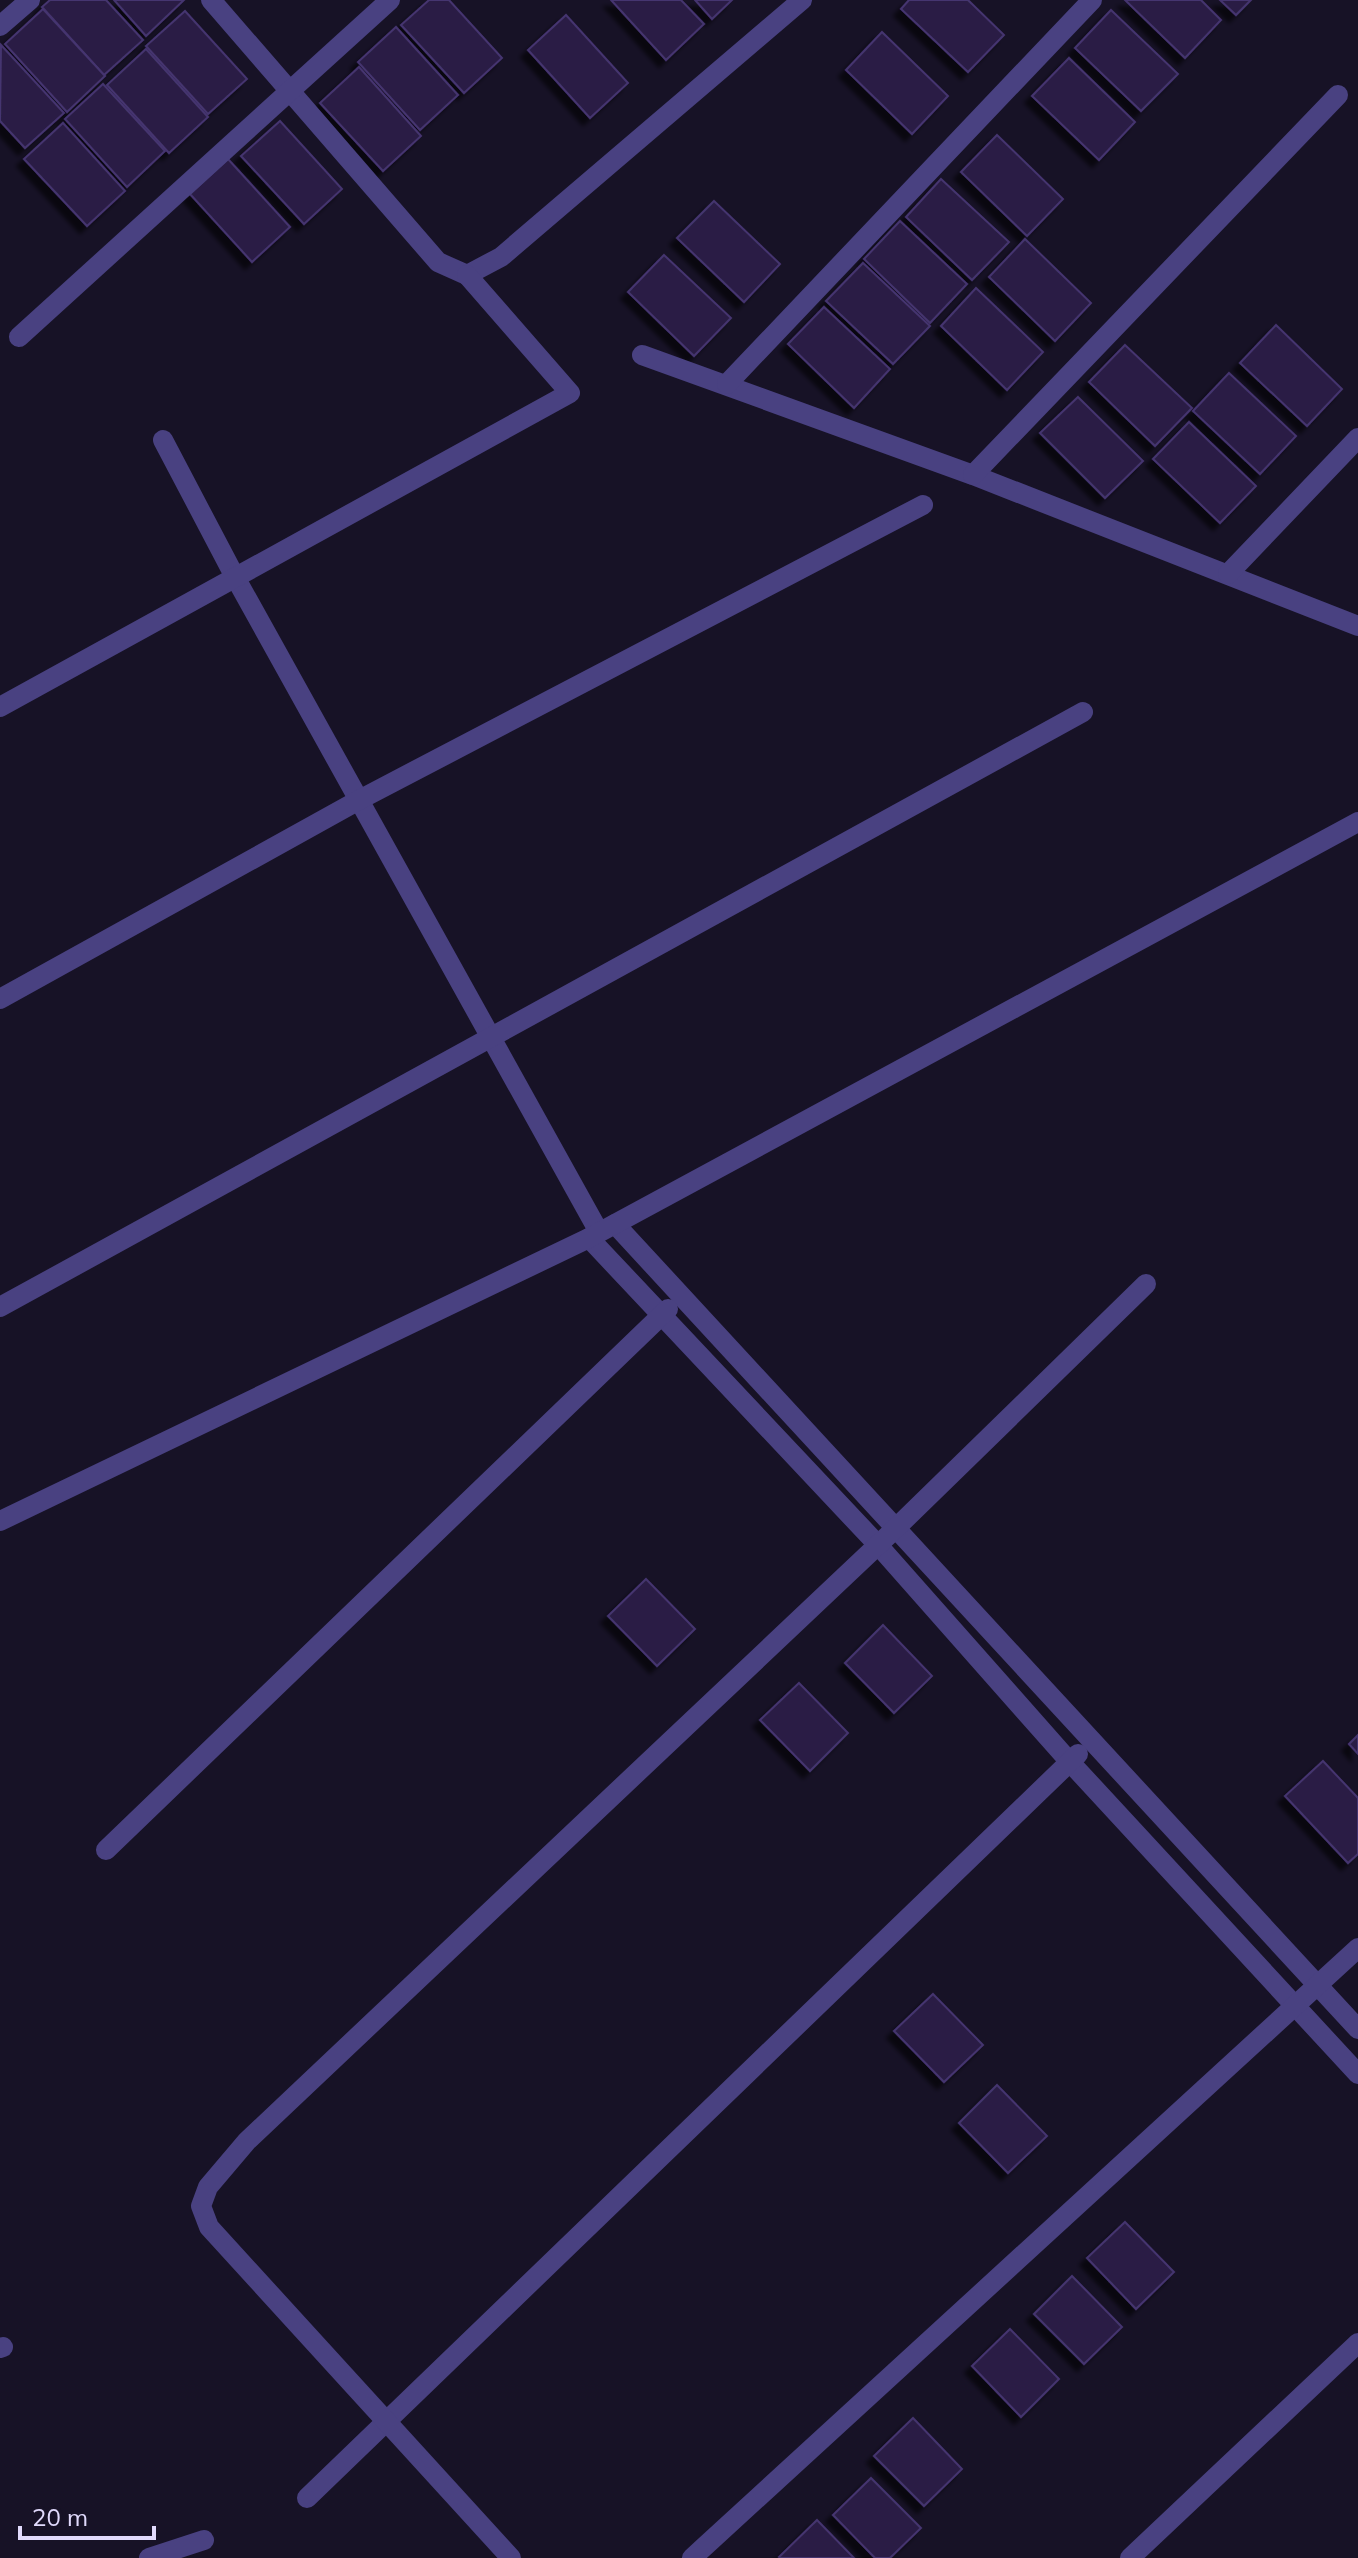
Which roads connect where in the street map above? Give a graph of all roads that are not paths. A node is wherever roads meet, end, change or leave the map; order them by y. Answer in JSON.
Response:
{"nodes":[{"id":1,"x":30,"y":0,"type":"edge"},
{"id":2,"x":211,"y":0,"type":"edge"},
{"id":3,"x":390,"y":0,"type":"edge"},
{"id":4,"x":802,"y":0,"type":"edge"},
{"id":5,"x":1092,"y":0,"type":"edge"},
{"id":6,"x":0,"y":26,"type":"edge"},
{"id":7,"x":288,"y":90,"type":"junction"},
{"id":8,"x":1338,"y":95,"type":"dead end"},
{"id":9,"x":467,"y":275,"type":"junction"},
{"id":10,"x":19,"y":337,"type":"dead end"},
{"id":11,"x":642,"y":355,"type":"dead end"},
{"id":12,"x":727,"y":384,"type":"junction"},
{"id":13,"x":1358,"y":438,"type":"edge"},
{"id":14,"x":163,"y":440,"type":"dead end"},
{"id":15,"x":973,"y":475,"type":"junction"},
{"id":16,"x":923,"y":505,"type":"dead end"},
{"id":17,"x":1228,"y":574,"type":"junction"},
{"id":18,"x":235,"y":577,"type":"junction"},
{"id":19,"x":1358,"y":626,"type":"edge"},
{"id":20,"x":0,"y":707,"type":"edge"},
{"id":21,"x":1083,"y":712,"type":"dead end"},
{"id":22,"x":359,"y":800,"type":"junction"},
{"id":23,"x":1358,"y":822,"type":"edge"},
{"id":24,"x":0,"y":999,"type":"edge"},
{"id":25,"x":491,"y":1037,"type":"junction"},
{"id":26,"x":601,"y":1231,"type":"junction"},
{"id":27,"x":1146,"y":1284,"type":"dead end"},
{"id":28,"x":680,"y":1297,"type":"junction"},
{"id":29,"x":0,"y":1307,"type":"edge"},
{"id":30,"x":661,"y":1317,"type":"junction"},
{"id":31,"x":0,"y":1521,"type":"edge"},
{"id":32,"x":897,"y":1527,"type":"junction"},
{"id":33,"x":878,"y":1545,"type":"junction"},
{"id":34,"x":1092,"y":1744,"type":"junction"},
{"id":35,"x":1069,"y":1761,"type":"junction"},
{"id":36,"x":106,"y":1850,"type":"dead end"},
{"id":37,"x":1358,"y":1948,"type":"edge"},
{"id":38,"x":1318,"y":1984,"type":"junction"},
{"id":39,"x":1295,"y":2005,"type":"junction"},
{"id":40,"x":1358,"y":2029,"type":"edge"},
{"id":41,"x":1358,"y":2074,"type":"edge"},
{"id":42,"x":1358,"y":2343,"type":"edge"},
{"id":43,"x":387,"y":2420,"type":"junction"},
{"id":44,"x":307,"y":2498,"type":"dead end"},
{"id":45,"x":204,"y":2540,"type":"dead end"},
{"id":46,"x":149,"y":2558,"type":"edge"},
{"id":47,"x":511,"y":2558,"type":"edge"},
{"id":48,"x":692,"y":2558,"type":"edge"},
{"id":49,"x":1130,"y":2558,"type":"edge"}],
"edges":[{"from":1,"to":6,"type":"street"},
{"from":2,"to":7,"type":"street"},
{"from":3,"to":7,"type":"street"},
{"from":4,"to":9,"type":"street"},
{"from":5,"to":12,"type":"street"},
{"from":7,"to":9,"type":"street"},
{"from":7,"to":10,"type":"street"},
{"from":8,"to":15,"type":"street"},
{"from":9,"to":18,"type":"street"},
{"from":11,"to":12,"type":"street"},
{"from":12,"to":15,"type":"street"},
{"from":13,"to":17,"type":"street"},
{"from":14,"to":18,"type":"street"},
{"from":15,"to":17,"type":"street"},
{"from":16,"to":22,"type":"street"},
{"from":17,"to":19,"type":"street"},
{"from":18,"to":20,"type":"street"},
{"from":18,"to":22,"type":"street"},
{"from":21,"to":25,"type":"street"},
{"from":22,"to":24,"type":"street"},
{"from":22,"to":25,"type":"street"},
{"from":23,"to":26,"type":"street"},
{"from":25,"to":26,"type":"street"},
{"from":25,"to":29,"type":"street"},
{"from":26,"to":28,"type":"street"},
{"from":26,"to":30,"type":"street"},
{"from":26,"to":31,"type":"street"},
{"from":27,"to":32,"type":"street"},
{"from":28,"to":30,"type":"street"},
{"from":28,"to":32,"type":"street"},
{"from":30,"to":33,"type":"street"},
{"from":30,"to":36,"type":"street"},
{"from":32,"to":33,"type":"street"},
{"from":32,"to":34,"type":"street"},
{"from":33,"to":35,"type":"street"},
{"from":33,"to":43,"type":"street"},
{"from":34,"to":35,"type":"street"},
{"from":34,"to":38,"type":"street"},
{"from":35,"to":39,"type":"street"},
{"from":35,"to":43,"type":"street"},
{"from":37,"to":38,"type":"street"},
{"from":38,"to":39,"type":"street"},
{"from":38,"to":40,"type":"street"},
{"from":39,"to":41,"type":"street"},
{"from":39,"to":48,"type":"street"},
{"from":42,"to":49,"type":"street"},
{"from":43,"to":44,"type":"street"},
{"from":43,"to":47,"type":"street"},
{"from":45,"to":46,"type":"street"}]}
